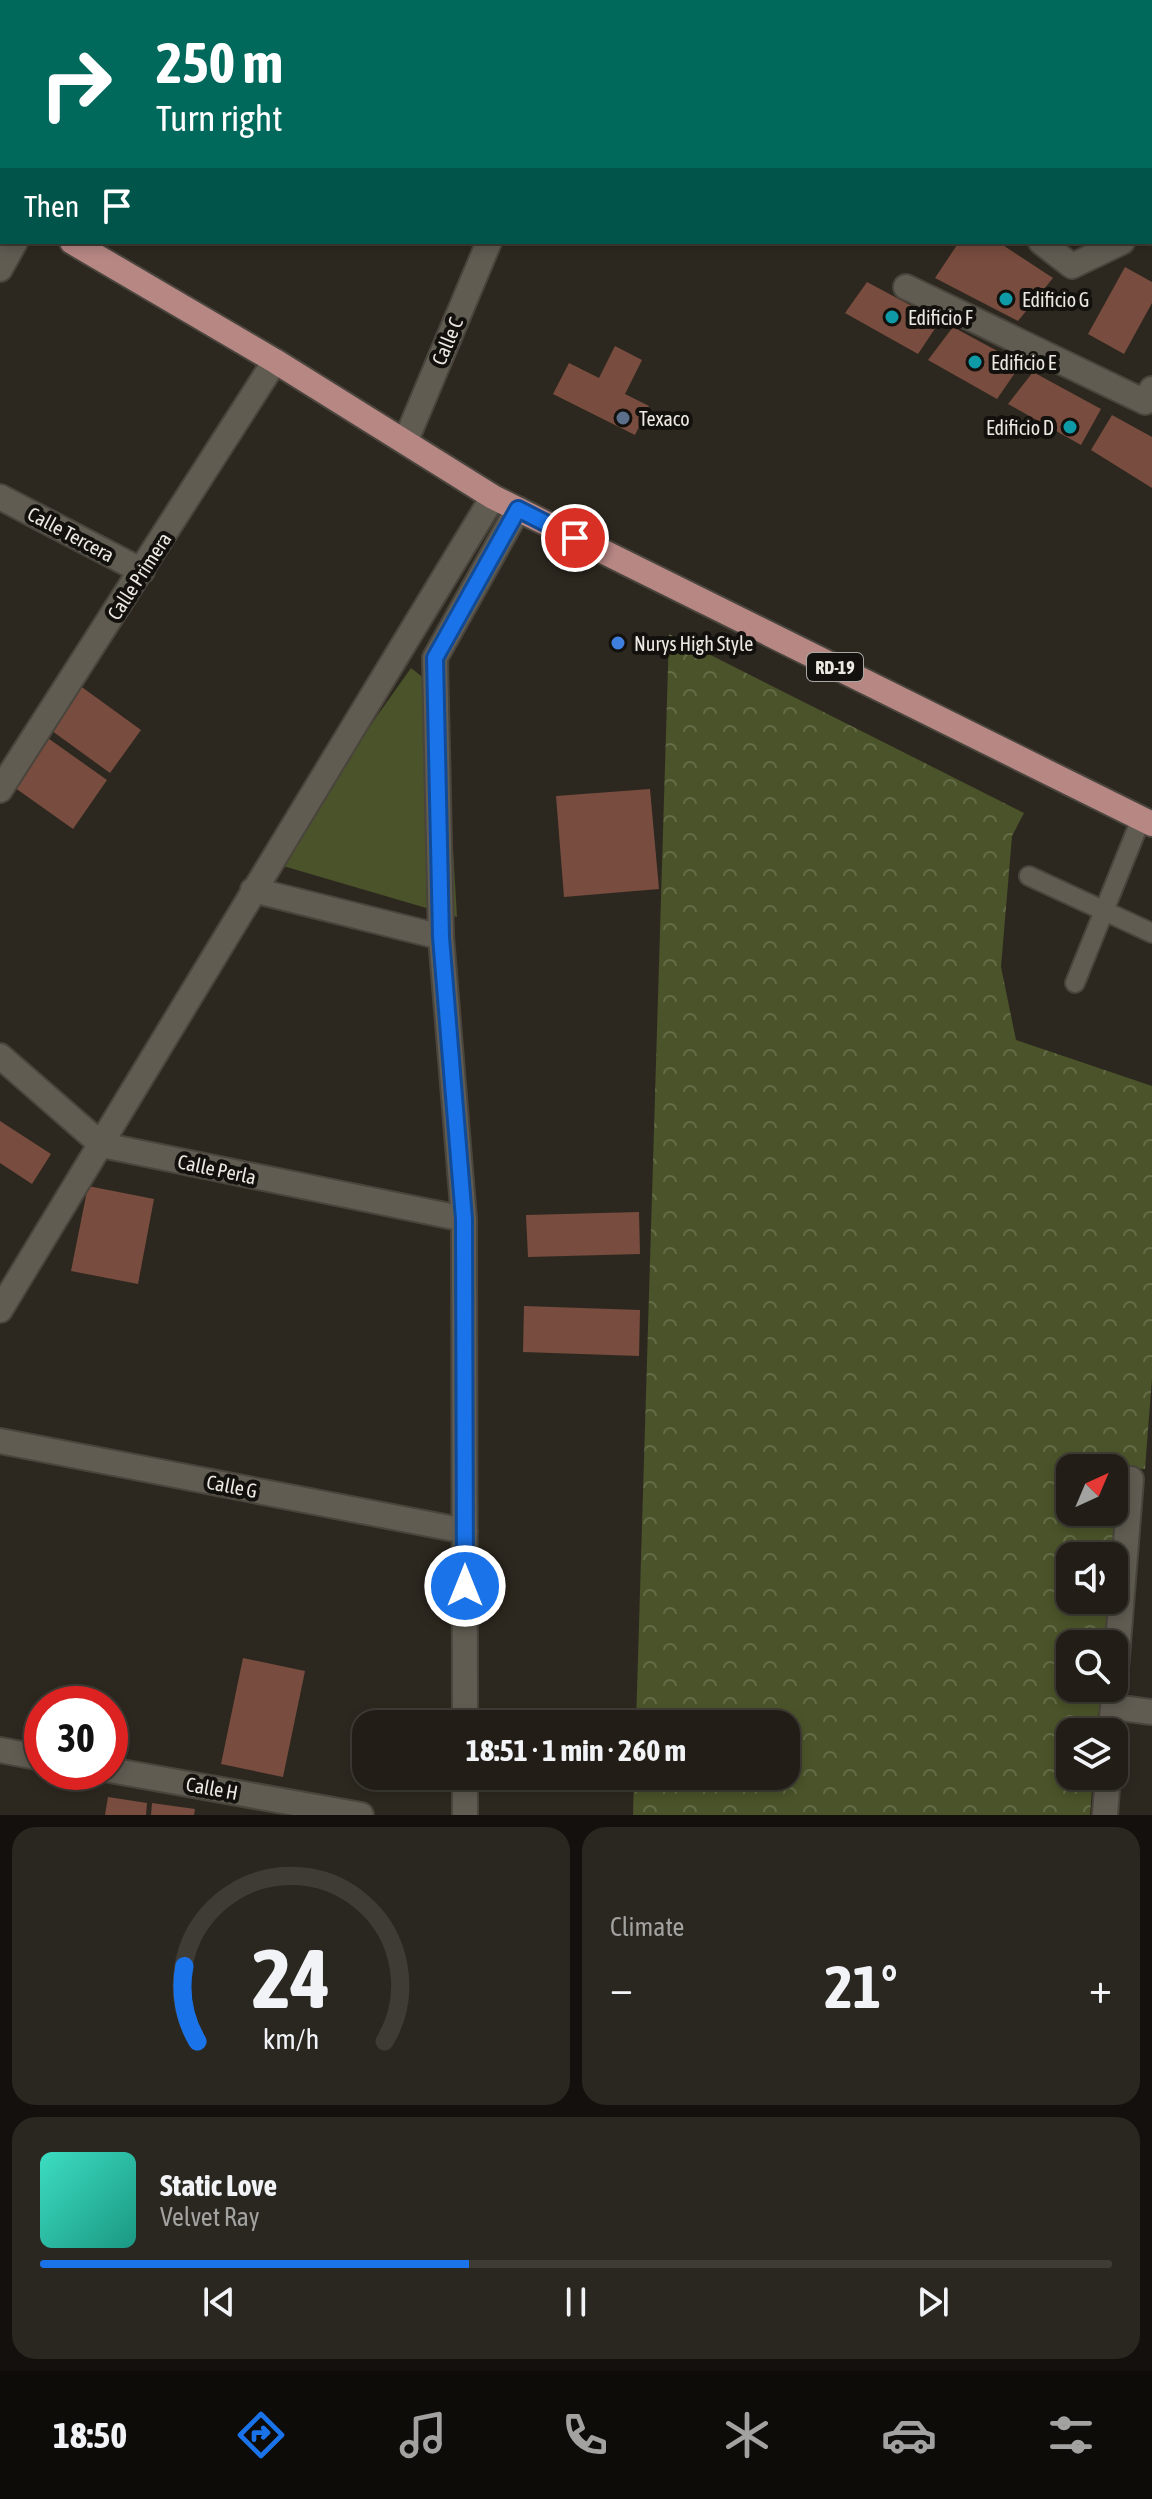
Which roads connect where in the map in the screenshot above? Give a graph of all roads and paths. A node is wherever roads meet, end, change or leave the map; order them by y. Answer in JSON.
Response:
{"nodes":[{"id":1,"x":14,"y":244,"type":"edge"},
{"id":2,"x":79,"y":244,"type":"edge"},
{"id":3,"x":488,"y":244,"type":"edge"},
{"id":4,"x":1044,"y":244,"type":"edge"},
{"id":5,"x":1118,"y":244,"type":"edge"},
{"id":6,"x":0,"y":269,"type":"edge"},
{"id":7,"x":906,"y":287,"type":"dead end"},
{"id":8,"x":275,"y":361,"type":"junction"},
{"id":9,"x":1152,"y":389,"type":"edge"},
{"id":10,"x":406,"y":440,"type":"junction"},
{"id":11,"x":0,"y":497,"type":"edge"},
{"id":12,"x":493,"y":497,"type":"junction"},
{"id":13,"x":518,"y":509,"type":"junction"},
{"id":14,"x":142,"y":571,"type":"junction"},
{"id":15,"x":410,"y":639,"type":"junction"},
{"id":16,"x":435,"y":658,"type":"junction"},
{"id":17,"x":9,"y":756,"type":"edge"},
{"id":18,"x":0,"y":790,"type":"edge"},
{"id":19,"x":1146,"y":822,"type":"edge"},
{"id":20,"x":1029,"y":876,"type":"dead end"},
{"id":21,"x":253,"y":890,"type":"junction"},
{"id":22,"x":1104,"y":909,"type":"junction"},
{"id":23,"x":1152,"y":933,"type":"edge"},
{"id":24,"x":441,"y":937,"type":"junction"},
{"id":25,"x":1075,"y":983,"type":"dead end"},
{"id":26,"x":0,"y":1056,"type":"edge"},
{"id":27,"x":102,"y":1145,"type":"junction"},
{"id":28,"x":464,"y":1219,"type":"junction"},
{"id":29,"x":0,"y":1310,"type":"edge"},
{"id":30,"x":0,"y":1441,"type":"edge"},
{"id":31,"x":1131,"y":1479,"type":"dead end"},
{"id":32,"x":465,"y":1531,"type":"junction"},
{"id":33,"x":1113,"y":1707,"type":"junction"},
{"id":34,"x":465,"y":1710,"type":"edge"},
{"id":35,"x":1152,"y":1712,"type":"edge"},
{"id":36,"x":1112,"y":1718,"type":"edge"},
{"id":37,"x":0,"y":1750,"type":"edge"},
{"id":38,"x":24,"y":1755,"type":"edge"},
{"id":39,"x":128,"y":1773,"type":"edge"},
{"id":40,"x":465,"y":1790,"type":"edge"},
{"id":41,"x":1107,"y":1790,"type":"edge"},
{"id":42,"x":361,"y":1815,"type":"edge"},
{"id":43,"x":465,"y":1815,"type":"edge"},
{"id":44,"x":1105,"y":1815,"type":"edge"}],
"edges":[{"from":1,"to":6,"type":"street"},
{"from":2,"to":8,"type":"main road","number":"RD-19"},
{"from":3,"to":10,"type":"street","name":"Calle C"},
{"from":4,"to":5,"type":"street"},
{"from":7,"to":9,"type":"street"},
{"from":8,"to":10,"type":"main road","number":"RD-19"},
{"from":8,"to":14,"type":"street","name":"Calle Primera"},
{"from":10,"to":12,"type":"main road","number":"RD-19"},
{"from":11,"to":14,"type":"street","name":"Calle Tercera"},
{"from":12,"to":13,"type":"main road","number":"RD-19"},
{"from":12,"to":15,"type":"street"},
{"from":13,"to":16,"type":"street"},
{"from":13,"to":19,"type":"main road","number":"RD-19"},
{"from":14,"to":17,"type":"street","name":"Calle Primera"},
{"from":15,"to":16,"type":"street"},
{"from":15,"to":21,"type":"street"},
{"from":16,"to":24,"type":"street"},
{"from":17,"to":18,"type":"street","name":"Calle Primera"},
{"from":19,"to":22,"type":"lane"},
{"from":20,"to":22,"type":"lane"},
{"from":21,"to":24,"type":"street"},
{"from":21,"to":27,"type":"street"},
{"from":22,"to":23,"type":"lane"},
{"from":22,"to":25,"type":"lane"},
{"from":24,"to":28,"type":"street"},
{"from":26,"to":27,"type":"street","name":"Calle Perla"},
{"from":27,"to":28,"type":"street","name":"Calle Perla"},
{"from":27,"to":29,"type":"street"},
{"from":28,"to":32,"type":"street"},
{"from":30,"to":32,"type":"street","name":"Calle G"},
{"from":31,"to":33,"type":"street"},
{"from":32,"to":34,"type":"street"},
{"from":33,"to":35,"type":"street"},
{"from":33,"to":36,"type":"street"},
{"from":37,"to":38,"type":"street"},
{"from":39,"to":42,"type":"street","name":"Calle H"},
{"from":40,"to":43,"type":"street"},
{"from":41,"to":44,"type":"street"}]}
